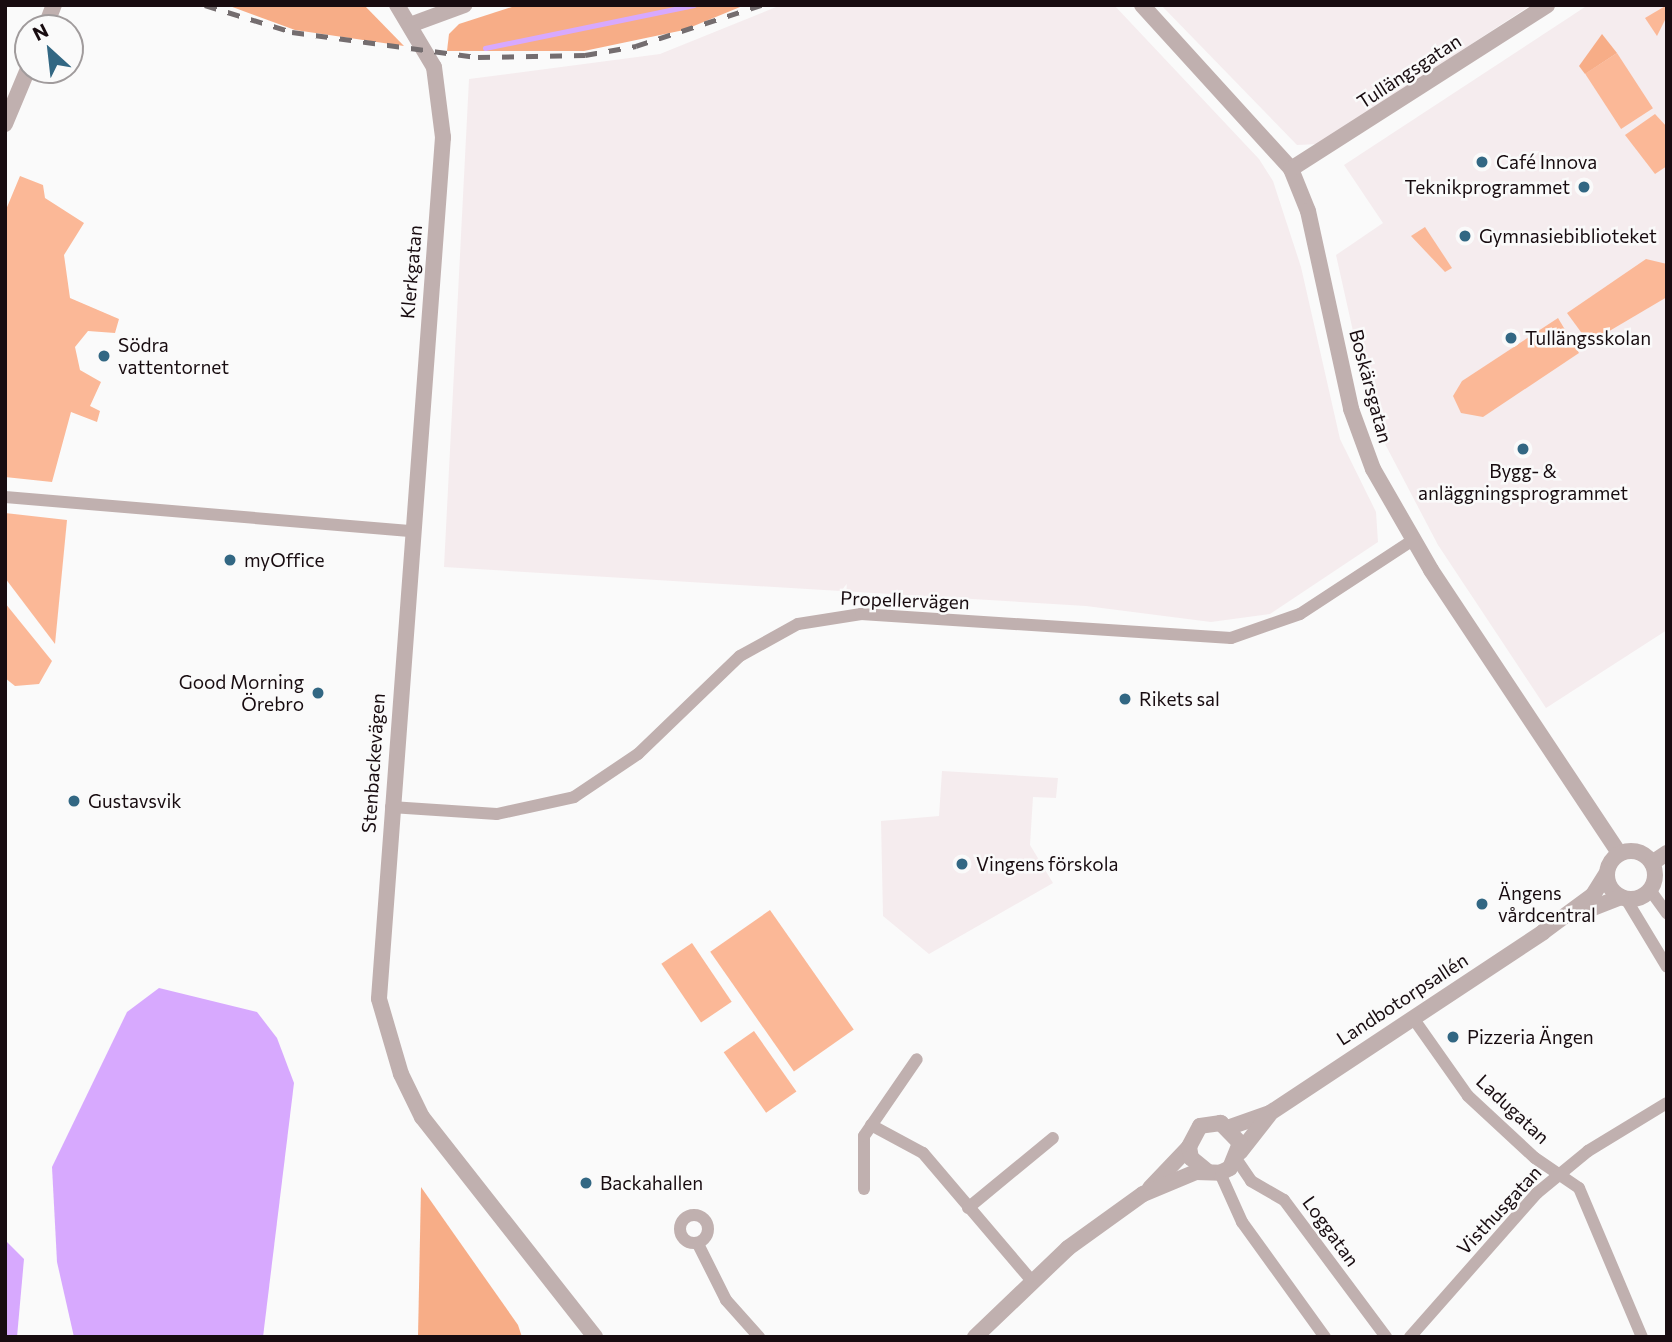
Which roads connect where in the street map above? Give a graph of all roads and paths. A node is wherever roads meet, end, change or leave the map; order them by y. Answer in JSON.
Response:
{"nodes":[{"id":1,"x":381,"y":5,"type":"edge"},
{"id":2,"x":397,"y":5,"type":"edge"},
{"id":3,"x":464,"y":5,"type":"edge"},
{"id":4,"x":1142,"y":5,"type":"edge"},
{"id":5,"x":1547,"y":5,"type":"edge"},
{"id":6,"x":410,"y":25,"type":"junction"},
{"id":7,"x":22,"y":84,"type":"edge"},
{"id":8,"x":5,"y":124,"type":"edge"},
{"id":9,"x":1291,"y":169,"type":"junction"},
{"id":10,"x":5,"y":497,"type":"edge"},
{"id":11,"x":410,"y":531,"type":"junction"},
{"id":12,"x":1413,"y":540,"type":"junction"},
{"id":13,"x":391,"y":807,"type":"junction"},
{"id":14,"x":1619,"y":853,"type":"junction"},
{"id":15,"x":1667,"y":853,"type":"edge"},
{"id":16,"x":1652,"y":863,"type":"junction"},
{"id":17,"x":1607,"y":873,"type":"junction"},
{"id":18,"x":1650,"y":890,"type":"junction"},
{"id":19,"x":1624,"y":898,"type":"junction"},
{"id":20,"x":1667,"y":913,"type":"edge"},
{"id":21,"x":1558,"y":922,"type":"junction"},
{"id":22,"x":1667,"y":967,"type":"edge"},
{"id":23,"x":1413,"y":1017,"type":"junction"},
{"id":24,"x":917,"y":1059,"type":"dead end"},
{"id":25,"x":1667,"y":1103,"type":"edge"},
{"id":26,"x":1270,"y":1113,"type":"junction"},
{"id":27,"x":871,"y":1125,"type":"junction"},
{"id":28,"x":1230,"y":1127,"type":"junction"},
{"id":29,"x":1053,"y":1138,"type":"dead end"},
{"id":30,"x":1189,"y":1147,"type":"junction"},
{"id":31,"x":1239,"y":1156,"type":"junction"},
{"id":32,"x":1214,"y":1172,"type":"junction"},
{"id":33,"x":1560,"y":1172,"type":"junction"},
{"id":34,"x":864,"y":1189,"type":"dead end"},
{"id":35,"x":1143,"y":1194,"type":"junction"},
{"id":36,"x":968,"y":1208,"type":"junction"},
{"id":37,"x":698,"y":1244,"type":"dead end"},
{"id":38,"x":1031,"y":1280,"type":"junction"},
{"id":39,"x":595,"y":1337,"type":"edge"},
{"id":40,"x":759,"y":1337,"type":"edge"},
{"id":41,"x":975,"y":1337,"type":"edge"},
{"id":42,"x":1325,"y":1337,"type":"edge"},
{"id":43,"x":1386,"y":1337,"type":"edge"},
{"id":44,"x":1409,"y":1337,"type":"edge"},
{"id":45,"x":1642,"y":1337,"type":"edge"}],
"edges":[{"from":1,"to":6,"type":"street"},
{"from":2,"to":6,"type":"street","name":"Klerkgatan"},
{"from":3,"to":6,"type":"street"},
{"from":4,"to":9,"type":"street","name":"Boskärsgatan"},
{"from":5,"to":9,"type":"street","name":"Tullängsgatan"},
{"from":6,"to":11,"type":"street","name":"Klerkgatan"},
{"from":7,"to":8,"type":"street"},
{"from":9,"to":12,"type":"street","name":"Boskärsgatan"},
{"from":10,"to":11,"type":"street"},
{"from":11,"to":13,"type":"street","name":"Stenbackevägen"},
{"from":12,"to":13,"type":"street","name":"Propellervägen"},
{"from":12,"to":14,"type":"street","name":"Boskärsgatan"},
{"from":13,"to":39,"type":"street","name":"Stenbackevägen"},
{"from":14,"to":16,"type":"street"},
{"from":14,"to":17,"type":"street"},
{"from":15,"to":16,"type":"street"},
{"from":16,"to":18,"type":"street"},
{"from":17,"to":19,"type":"street"},
{"from":17,"to":21,"type":"street","name":"Landbotorpsallén"},
{"from":18,"to":19,"type":"street"},
{"from":18,"to":20,"type":"street"},
{"from":19,"to":21,"type":"street","name":"Landbotorpsallén"},
{"from":19,"to":22,"type":"street"},
{"from":21,"to":23,"type":"street","name":"Landbotorpsallén"},
{"from":23,"to":26,"type":"street","name":"Landbotorpsallén"},
{"from":23,"to":33,"type":"street","name":"Ladugatan"},
{"from":24,"to":27,"type":"street"},
{"from":25,"to":33,"type":"street","name":"Visthusgatan"},
{"from":26,"to":28,"type":"street","name":"Landbotorpsallén"},
{"from":26,"to":31,"type":"street","name":"Landbotorpsallén"},
{"from":27,"to":34,"type":"street"},
{"from":27,"to":36,"type":"street"},
{"from":28,"to":30,"type":"street"},
{"from":28,"to":31,"type":"street"},
{"from":29,"to":36,"type":"street"},
{"from":30,"to":32,"type":"street"},
{"from":30,"to":35,"type":"street"},
{"from":31,"to":32,"type":"street"},
{"from":31,"to":43,"type":"street","name":"Loggatan"},
{"from":32,"to":35,"type":"street"},
{"from":32,"to":42,"type":"street"},
{"from":33,"to":44,"type":"street","name":"Visthusgatan"},
{"from":33,"to":45,"type":"street","name":"Ladugatan"},
{"from":35,"to":38,"type":"street"},
{"from":36,"to":38,"type":"street"},
{"from":37,"to":40,"type":"street"},
{"from":38,"to":41,"type":"street"}]}
